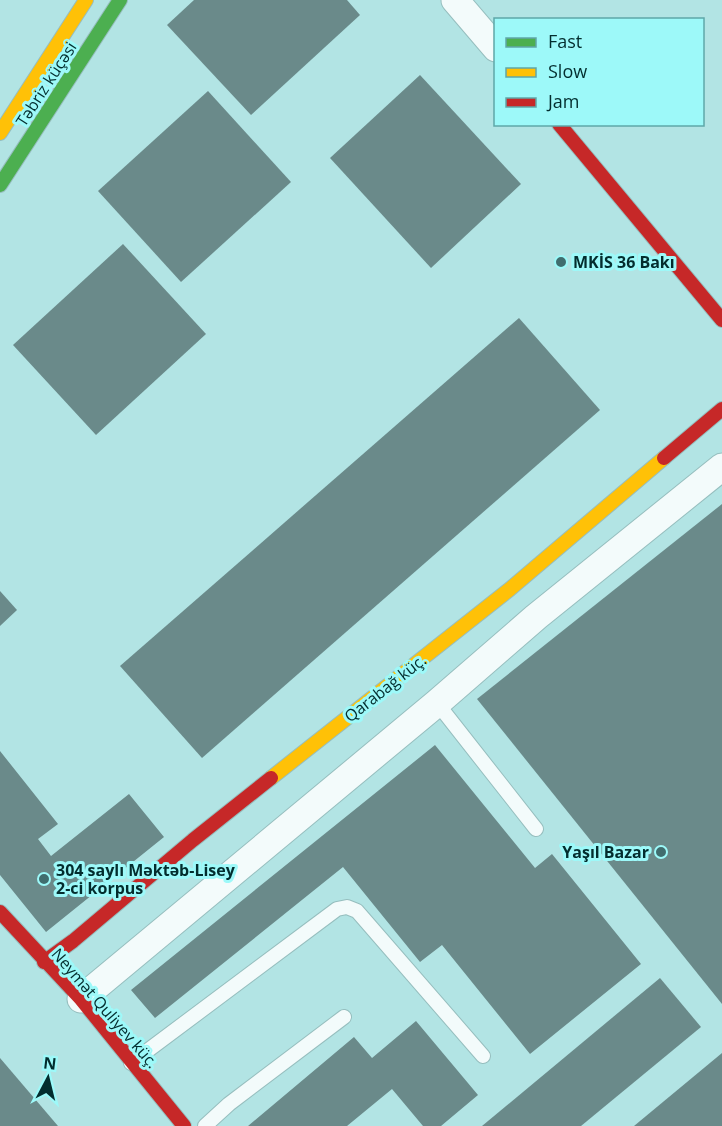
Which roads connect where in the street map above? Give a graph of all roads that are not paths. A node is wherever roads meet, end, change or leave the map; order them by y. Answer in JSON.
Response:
{"nodes":[{"id":1,"x":86,"y":0,"type":"edge"},
{"id":2,"x":120,"y":0,"type":"edge"},
{"id":3,"x":470,"y":5,"type":"edge"},
{"id":4,"x":494,"y":46,"type":"edge"},
{"id":5,"x":562,"y":126,"type":"edge"},
{"id":6,"x":0,"y":133,"type":"edge"},
{"id":7,"x":0,"y":185,"type":"edge"},
{"id":8,"x":722,"y":320,"type":"edge"},
{"id":9,"x":722,"y":410,"type":"edge"},
{"id":10,"x":722,"y":466,"type":"edge"},
{"id":11,"x":437,"y":704,"type":"junction"},
{"id":12,"x":536,"y":829,"type":"dead end"},
{"id":13,"x":0,"y":912,"type":"edge"},
{"id":14,"x":44,"y":962,"type":"junction"},
{"id":15,"x":81,"y":999,"type":"junction"},
{"id":16,"x":344,"y":1017,"type":"dead end"},
{"id":17,"x":483,"y":1056,"type":"dead end"},
{"id":18,"x":132,"y":1063,"type":"junction"},
{"id":19,"x":177,"y":1124,"type":"edge"},
{"id":20,"x":205,"y":1126,"type":"edge"}],
"edges":[{"from":1,"to":6,"type":"street","name":"Təbriz küçəsi"},
{"from":2,"to":7,"type":"street","name":"Təbriz küçəsi"},
{"from":3,"to":4,"type":"street"},
{"from":5,"to":8,"type":"street"},
{"from":9,"to":14,"type":"street","name":"Qarabağ küç."},
{"from":10,"to":11,"type":"street"},
{"from":11,"to":12,"type":"lane"},
{"from":11,"to":15,"type":"street"},
{"from":13,"to":14,"type":"street","name":"Neymət Quliyev küç."},
{"from":14,"to":15,"type":"street","name":"Neymət Quliyev küç."},
{"from":15,"to":18,"type":"street","name":"Neymət Quliyev küç."},
{"from":16,"to":20,"type":"lane"},
{"from":17,"to":18,"type":"lane"},
{"from":18,"to":19,"type":"street","name":"Neymət Quliyev küç."}]}
